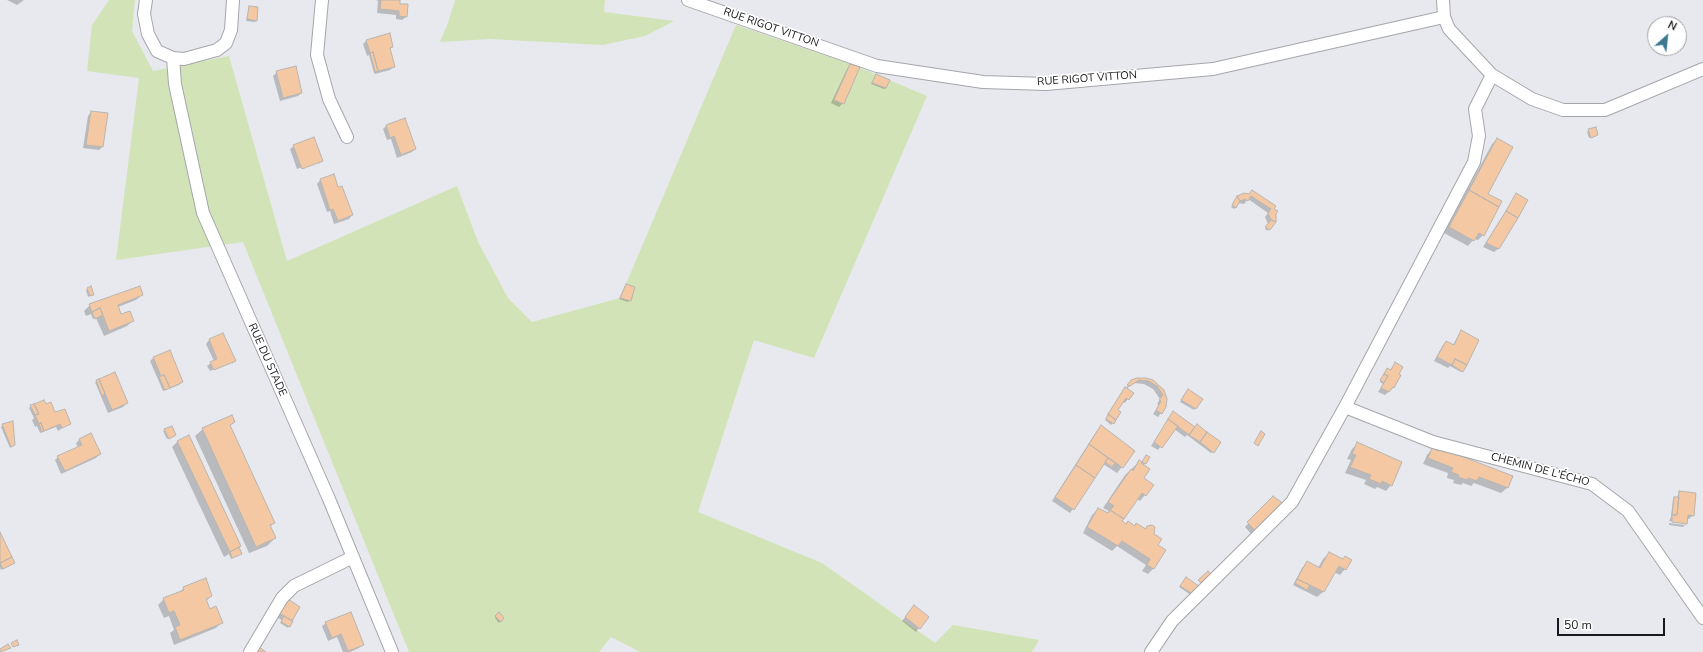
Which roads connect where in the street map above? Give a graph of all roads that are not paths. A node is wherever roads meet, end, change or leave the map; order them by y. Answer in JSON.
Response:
{"nodes":[{"id":1,"x":146,"y":0,"type":"edge"},
{"id":2,"x":234,"y":0,"type":"edge"},
{"id":3,"x":322,"y":0,"type":"edge"},
{"id":4,"x":688,"y":0,"type":"edge"},
{"id":5,"x":1443,"y":0,"type":"edge"},
{"id":6,"x":1444,"y":17,"type":"junction"},
{"id":7,"x":178,"y":58,"type":"junction"},
{"id":8,"x":1703,"y":69,"type":"edge"},
{"id":9,"x":1492,"y":75,"type":"junction"},
{"id":10,"x":347,"y":137,"type":"dead end"},
{"id":11,"x":1345,"y":407,"type":"junction"},
{"id":12,"x":353,"y":557,"type":"junction"},
{"id":13,"x":1703,"y":618,"type":"edge"},
{"id":14,"x":250,"y":652,"type":"edge"},
{"id":15,"x":392,"y":652,"type":"edge"},
{"id":16,"x":1151,"y":652,"type":"edge"}],
"edges":[{"from":1,"to":7,"type":"street"},
{"from":2,"to":7,"type":"street"},
{"from":3,"to":10,"type":"street"},
{"from":4,"to":6,"type":"street","name":"RUE RIGOT VITTON"},
{"from":5,"to":6,"type":"street"},
{"from":6,"to":9,"type":"street"},
{"from":7,"to":12,"type":"street","name":"RUE DU STADE"},
{"from":8,"to":9,"type":"street"},
{"from":9,"to":11,"type":"street"},
{"from":11,"to":13,"type":"street","name":"CHEMIN DE L'ÉCHO"},
{"from":11,"to":16,"type":"street"},
{"from":12,"to":14,"type":"street"},
{"from":12,"to":15,"type":"street","name":"RUE DU STADE"}]}
